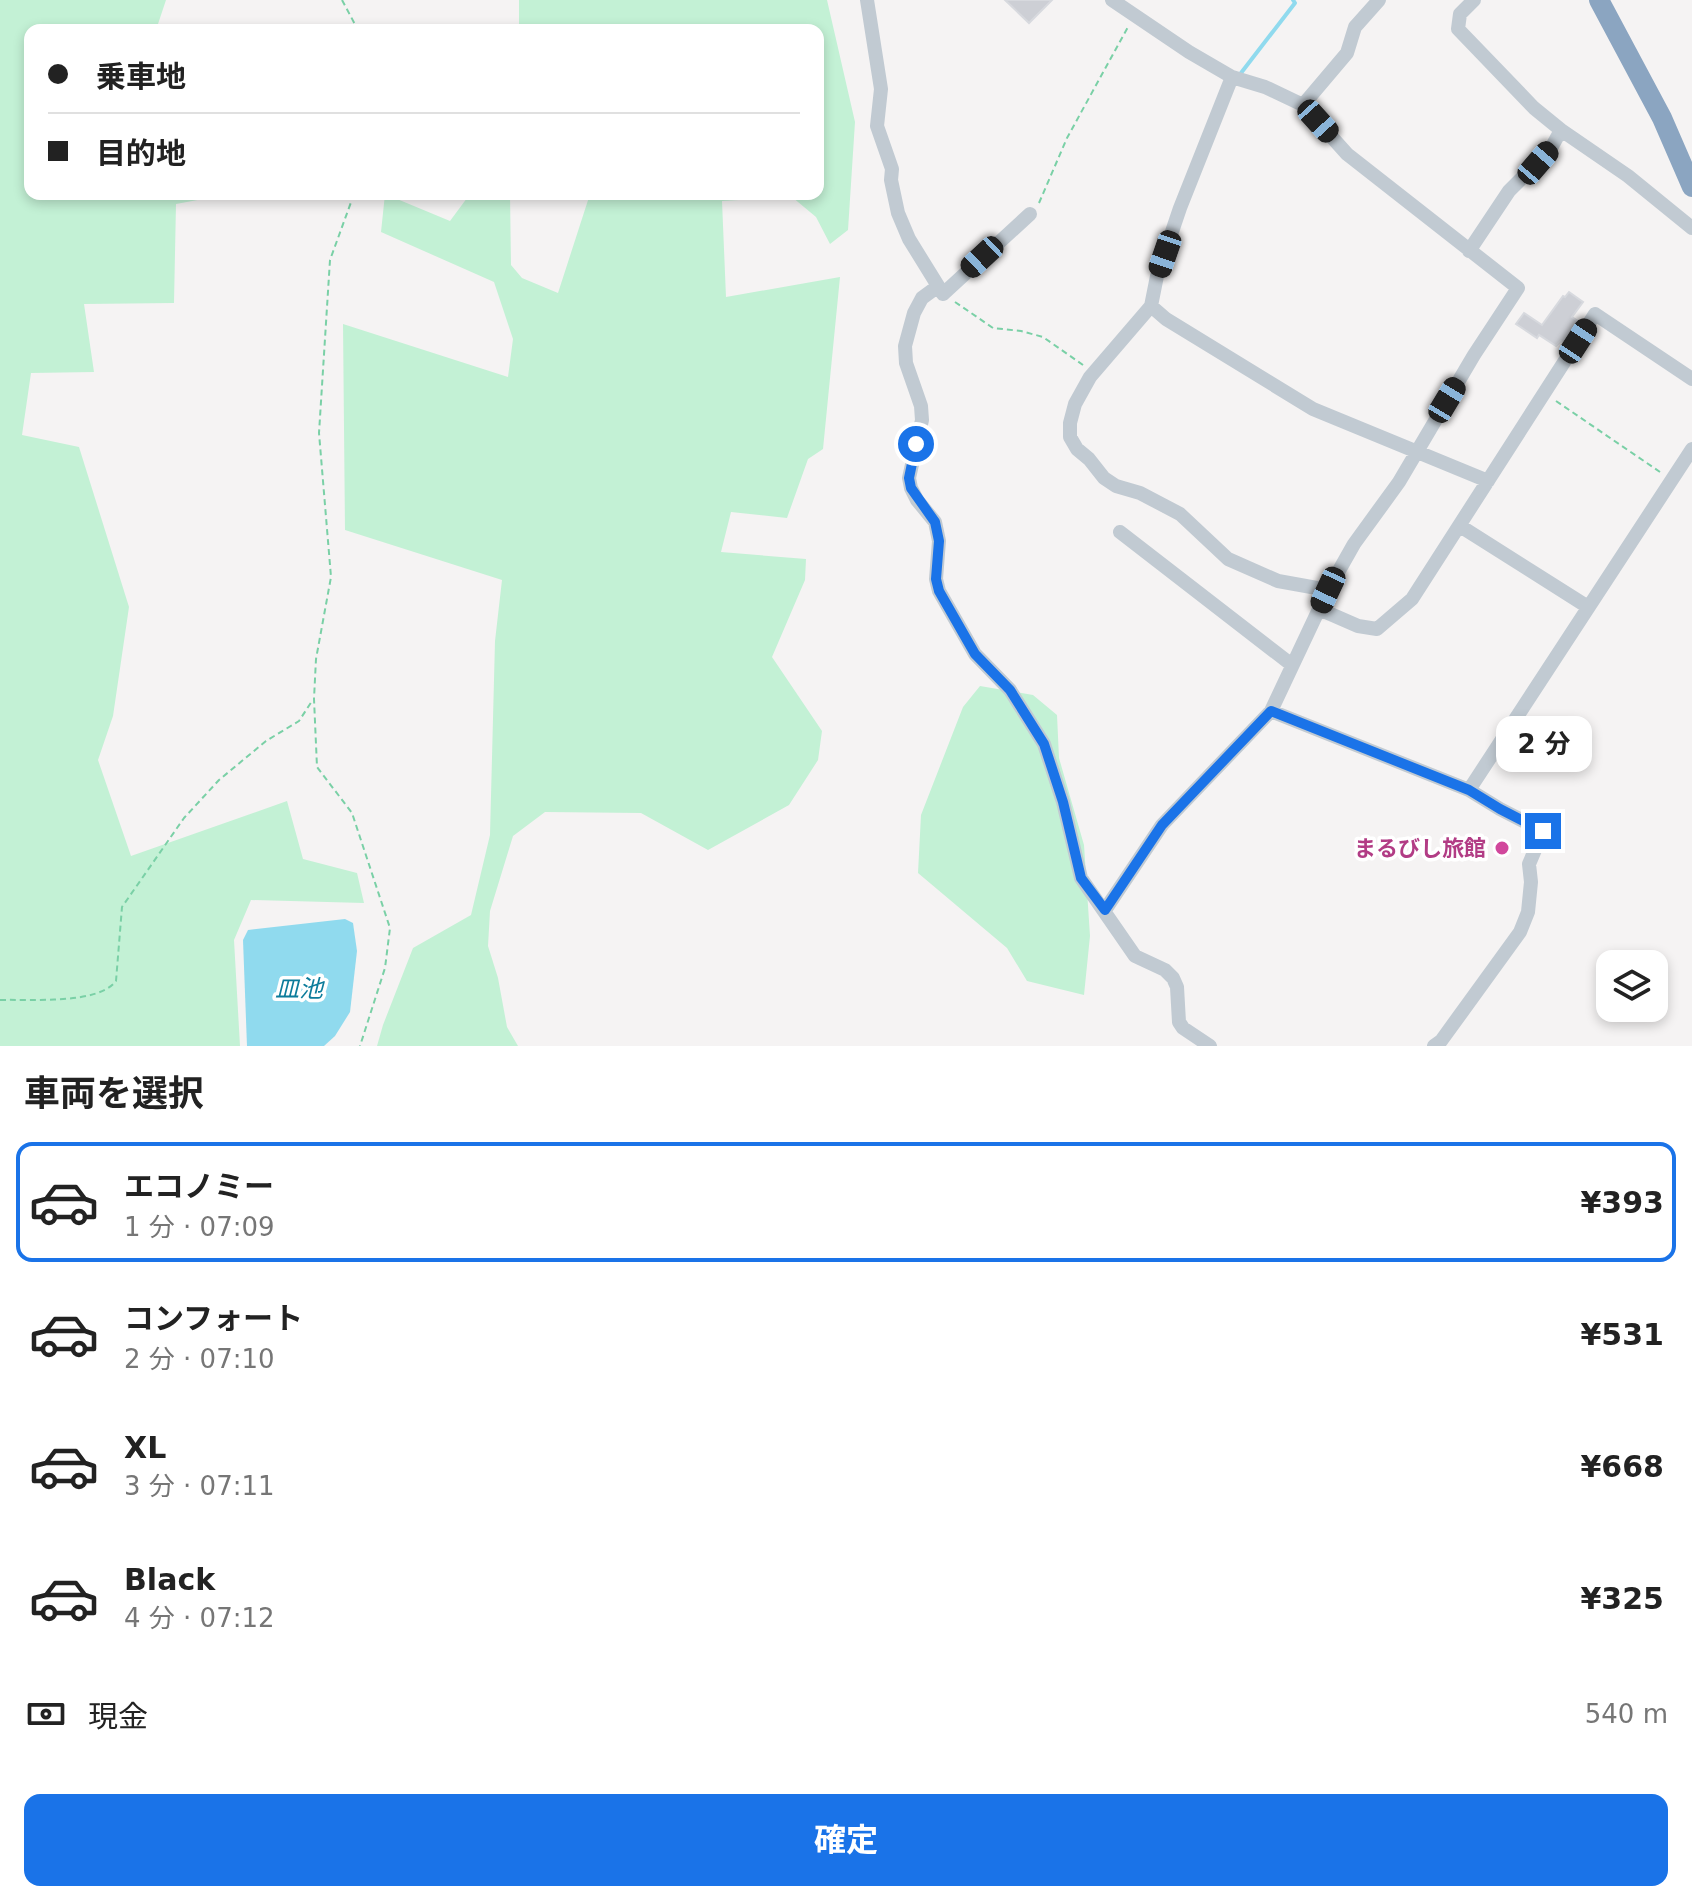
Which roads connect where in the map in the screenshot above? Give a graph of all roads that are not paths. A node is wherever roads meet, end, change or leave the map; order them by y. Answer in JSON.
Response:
{"nodes":[{"id":1,"x":867,"y":0,"type":"edge"},
{"id":2,"x":1112,"y":0,"type":"edge"},
{"id":3,"x":1379,"y":0,"type":"edge"},
{"id":4,"x":1474,"y":0,"type":"edge"},
{"id":5,"x":1599,"y":0,"type":"edge"},
{"id":6,"x":1129,"y":8,"type":"edge"},
{"id":7,"x":1232,"y":77,"type":"junction"},
{"id":8,"x":1303,"y":105,"type":"junction"},
{"id":9,"x":1561,"y":130,"type":"junction"},
{"id":10,"x":1692,"y":187,"type":"edge"},
{"id":11,"x":1030,"y":214,"type":"road end"},
{"id":12,"x":1692,"y":228,"type":"edge"},
{"id":13,"x":1469,"y":251,"type":"junction"},
{"id":14,"x":940,"y":291,"type":"junction"},
{"id":15,"x":1151,"y":306,"type":"junction"},
{"id":16,"x":1692,"y":379,"type":"edge"},
{"id":17,"x":1692,"y":449,"type":"edge"},
{"id":18,"x":1418,"y":452,"type":"junction"},
{"id":19,"x":1488,"y":481,"type":"junction"},
{"id":20,"x":1460,"y":526,"type":"junction"},
{"id":21,"x":1120,"y":532,"type":"dead end"},
{"id":22,"x":1328,"y":590,"type":"junction"},
{"id":23,"x":1588,"y":607,"type":"junction"},
{"id":24,"x":1319,"y":609,"type":"junction"},
{"id":25,"x":1292,"y":665,"type":"junction"},
{"id":26,"x":1271,"y":711,"type":"junction"},
{"id":27,"x":1469,"y":790,"type":"junction"},
{"id":28,"x":1105,"y":910,"type":"junction"},
{"id":29,"x":1210,"y":1046,"type":"edge"},
{"id":30,"x":1434,"y":1046,"type":"edge"}],
"edges":[{"from":1,"to":14,"type":"street"},
{"from":2,"to":6,"type":"street"},
{"from":3,"to":8,"type":"street"},
{"from":4,"to":9,"type":"street"},
{"from":5,"to":10,"type":"highway"},
{"from":6,"to":7,"type":"street"},
{"from":7,"to":8,"type":"street"},
{"from":7,"to":15,"type":"street"},
{"from":8,"to":13,"type":"street"},
{"from":9,"to":12,"type":"street"},
{"from":9,"to":13,"type":"street"},
{"from":11,"to":14,"type":"street"},
{"from":13,"to":18,"type":"street"},
{"from":14,"to":28,"type":"street"},
{"from":15,"to":18,"type":"street"},
{"from":15,"to":22,"type":"street"},
{"from":16,"to":19,"type":"street"},
{"from":17,"to":23,"type":"street"},
{"from":18,"to":19,"type":"street"},
{"from":18,"to":22,"type":"street"},
{"from":19,"to":20,"type":"street"},
{"from":20,"to":23,"type":"street"},
{"from":20,"to":24,"type":"street"},
{"from":21,"to":25,"type":"street"},
{"from":22,"to":24,"type":"street"},
{"from":23,"to":27,"type":"street"},
{"from":24,"to":25,"type":"street"},
{"from":25,"to":26,"type":"street"},
{"from":26,"to":27,"type":"street"},
{"from":26,"to":28,"type":"street"},
{"from":27,"to":30,"type":"street"},
{"from":28,"to":29,"type":"street"}]}
